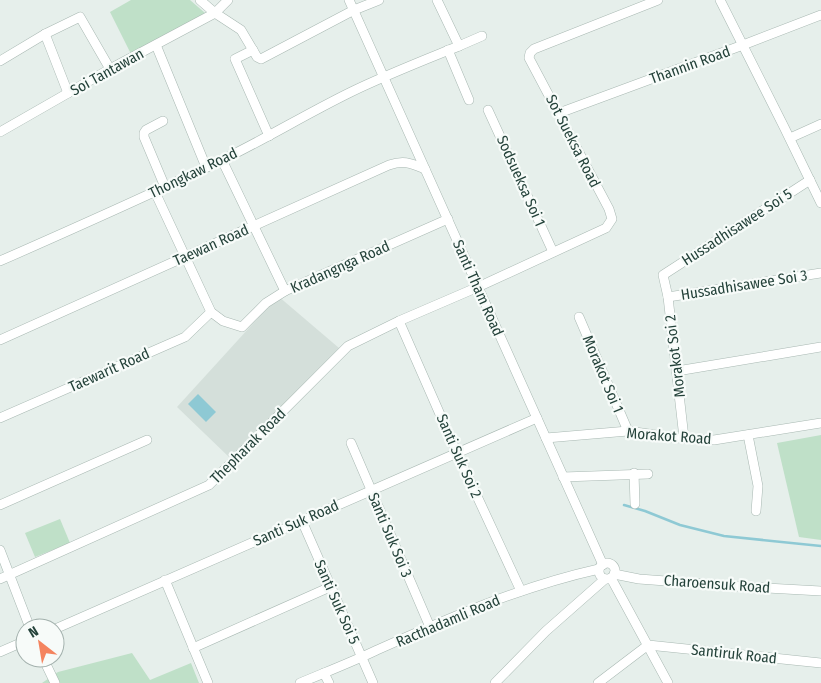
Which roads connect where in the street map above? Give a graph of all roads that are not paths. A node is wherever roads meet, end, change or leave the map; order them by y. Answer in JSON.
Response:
{"nodes":[{"id":1,"x":200,"y":0,"type":"edge"},
{"id":2,"x":228,"y":0,"type":"edge"},
{"id":3,"x":349,"y":0,"type":"edge"},
{"id":4,"x":379,"y":0,"type":"edge"},
{"id":5,"x":436,"y":0,"type":"edge"},
{"id":6,"x":658,"y":0,"type":"edge"},
{"id":7,"x":720,"y":0,"type":"edge"},
{"id":8,"x":354,"y":10,"type":"junction"},
{"id":9,"x":215,"y":13,"type":"junction"},
{"id":10,"x":821,"y":15,"type":"edge"},
{"id":11,"x":45,"y":34,"type":"junction"},
{"id":12,"x":482,"y":36,"type":"dead end"},
{"id":13,"x":156,"y":45,"type":"junction"},
{"id":14,"x":459,"y":46,"type":"junction"},
{"id":15,"x":743,"y":46,"type":"junction"},
{"id":16,"x":253,"y":50,"type":"junction"},
{"id":17,"x":448,"y":50,"type":"junction"},
{"id":18,"x":0,"y":61,"type":"edge"},
{"id":19,"x":110,"y":69,"type":"junction"},
{"id":20,"x":383,"y":77,"type":"junction"},
{"id":21,"x":68,"y":93,"type":"junction"},
{"id":22,"x":469,"y":100,"type":"dead end"},
{"id":23,"x":488,"y":110,"type":"dead end"},
{"id":24,"x":559,"y":113,"type":"junction"},
{"id":25,"x":163,"y":121,"type":"dead end"},
{"id":26,"x":821,"y":124,"type":"edge"},
{"id":27,"x":0,"y":132,"type":"edge"},
{"id":28,"x":269,"y":136,"type":"junction"},
{"id":29,"x":790,"y":138,"type":"junction"},
{"id":30,"x":222,"y":160,"type":"junction"},
{"id":31,"x":206,"y":167,"type":"junction"},
{"id":32,"x":424,"y":169,"type":"junction"},
{"id":33,"x":810,"y":180,"type":"junction"},
{"id":34,"x":165,"y":187,"type":"junction"},
{"id":35,"x":155,"y":192,"type":"junction"},
{"id":36,"x":821,"y":203,"type":"edge"},
{"id":37,"x":448,"y":219,"type":"junction"},
{"id":38,"x":254,"y":226,"type":"junction"},
{"id":39,"x":553,"y":252,"type":"junction"},
{"id":40,"x":186,"y":257,"type":"junction"},
{"id":41,"x":0,"y":261,"type":"edge"},
{"id":42,"x":821,"y":273,"type":"edge"},
{"id":43,"x":664,"y":274,"type":"joint"},
{"id":44,"x":478,"y":287,"type":"junction"},
{"id":45,"x":285,"y":291,"type":"junction"},
{"id":46,"x":668,"y":298,"type":"junction"},
{"id":47,"x":211,"y":312,"type":"junction"},
{"id":48,"x":579,"y":317,"type":"dead end"},
{"id":49,"x":399,"y":321,"type":"junction"},
{"id":50,"x":0,"y":340,"type":"edge"},
{"id":51,"x":821,"y":347,"type":"edge"},
{"id":52,"x":676,"y":371,"type":"junction"},
{"id":53,"x":0,"y":418,"type":"edge"},
{"id":54,"x":537,"y":418,"type":"junction"},
{"id":55,"x":821,"y":423,"type":"edge"},
{"id":56,"x":628,"y":431,"type":"junction"},
{"id":57,"x":748,"y":434,"type":"junction"},
{"id":58,"x":546,"y":438,"type":"junction"},
{"id":59,"x":684,"y":438,"type":"junction"},
{"id":60,"x":147,"y":440,"type":"dead end"},
{"id":61,"x":351,"y":443,"type":"dead end"},
{"id":62,"x":456,"y":453,"type":"junction"},
{"id":63,"x":634,"y":473,"type":"junction"},
{"id":64,"x":648,"y":474,"type":"dead end"},
{"id":65,"x":563,"y":477,"type":"junction"},
{"id":66,"x":371,"y":490,"type":"junction"},
{"id":67,"x":636,"y":504,"type":"dead end"},
{"id":68,"x":0,"y":505,"type":"edge"},
{"id":69,"x":756,"y":511,"type":"dead end"},
{"id":70,"x":302,"y":521,"type":"junction"},
{"id":71,"x":0,"y":550,"type":"edge"},
{"id":72,"x":601,"y":567,"type":"junction"},
{"id":73,"x":10,"y":575,"type":"junction"},
{"id":74,"x":610,"y":577,"type":"junction"},
{"id":75,"x":0,"y":579,"type":"edge"},
{"id":76,"x":166,"y":580,"type":"junction"},
{"id":77,"x":330,"y":587,"type":"junction"},
{"id":78,"x":521,"y":591,"type":"junction"},
{"id":79,"x":821,"y":591,"type":"edge"},
{"id":80,"x":26,"y":618,"type":"edge"},
{"id":81,"x":65,"y":625,"type":"edge"},
{"id":82,"x":430,"y":627,"type":"junction"},
{"id":83,"x":648,"y":645,"type":"junction"},
{"id":84,"x":15,"y":646,"type":"edge"},
{"id":85,"x":193,"y":648,"type":"junction"},
{"id":86,"x":0,"y":652,"type":"edge"},
{"id":87,"x":362,"y":657,"type":"junction"},
{"id":88,"x":821,"y":663,"type":"edge"},
{"id":89,"x":48,"y":668,"type":"edge"},
{"id":90,"x":324,"y":673,"type":"junction"},
{"id":91,"x":55,"y":683,"type":"edge"},
{"id":92,"x":208,"y":683,"type":"edge"},
{"id":93,"x":300,"y":683,"type":"edge"},
{"id":94,"x":329,"y":683,"type":"edge"},
{"id":95,"x":373,"y":683,"type":"edge"},
{"id":96,"x":495,"y":683,"type":"edge"},
{"id":97,"x":598,"y":683,"type":"edge"},
{"id":98,"x":668,"y":683,"type":"edge"}],
"edges":[{"from":1,"to":9,"type":"street"},
{"from":2,"to":9,"type":"street","name":"Soi Tantawan"},
{"from":3,"to":8,"type":"street","name":"Santi Tham Road"},
{"from":4,"to":8,"type":"street"},
{"from":5,"to":14,"type":"street"},
{"from":6,"to":24,"type":"street","name":"Sot Sueksa Road"},
{"from":7,"to":15,"type":"street"},
{"from":8,"to":16,"type":"street"},
{"from":8,"to":20,"type":"street","name":"Santi Tham Road"},
{"from":9,"to":13,"type":"street","name":"Soi Tantawan"},
{"from":9,"to":16,"type":"street"},
{"from":10,"to":15,"type":"street","name":"Thannin Road"},
{"from":11,"to":18,"type":"street"},
{"from":11,"to":19,"type":"street"},
{"from":11,"to":21,"type":"street"},
{"from":12,"to":14,"type":"street","name":"Thongkaw Road"},
{"from":13,"to":19,"type":"street","name":"Soi Tantawan"},
{"from":13,"to":31,"type":"street"},
{"from":14,"to":17,"type":"street","name":"Thongkaw Road"},
{"from":15,"to":24,"type":"street","name":"Thannin Road"},
{"from":15,"to":29,"type":"street"},
{"from":16,"to":28,"type":"street"},
{"from":17,"to":20,"type":"street","name":"Thongkaw Road"},
{"from":17,"to":22,"type":"street"},
{"from":19,"to":21,"type":"street","name":"Soi Tantawan"},
{"from":20,"to":28,"type":"street","name":"Thongkaw Road"},
{"from":20,"to":32,"type":"street","name":"Santi Tham Road"},
{"from":21,"to":27,"type":"street","name":"Soi Tantawan"},
{"from":23,"to":39,"type":"street","name":"Sodsueksa Soi 1"},
{"from":24,"to":39,"type":"street","name":"Sot Sueksa Road"},
{"from":25,"to":34,"type":"street"},
{"from":26,"to":29,"type":"street"},
{"from":28,"to":30,"type":"street","name":"Thongkaw Road"},
{"from":29,"to":33,"type":"street"},
{"from":30,"to":31,"type":"street","name":"Thongkaw Road"},
{"from":30,"to":38,"type":"street"},
{"from":31,"to":34,"type":"street","name":"Thongkaw Road"},
{"from":32,"to":37,"type":"street","name":"Santi Tham Road"},
{"from":32,"to":38,"type":"street","name":"Taewan Road"},
{"from":33,"to":36,"type":"street"},
{"from":33,"to":43,"type":"street","name":"Hussadhisawee Soi 5"},
{"from":34,"to":35,"type":"street","name":"Thongkaw Road"},
{"from":35,"to":40,"type":"street"},
{"from":35,"to":41,"type":"street","name":"Thongkaw Road"},
{"from":37,"to":44,"type":"street","name":"Santi Tham Road"},
{"from":37,"to":45,"type":"street","name":"Kradangnga Road"},
{"from":38,"to":40,"type":"street","name":"Taewan Road"},
{"from":38,"to":45,"type":"street"},
{"from":39,"to":44,"type":"street","name":"Sot Sueksa Road"},
{"from":40,"to":47,"type":"street"},
{"from":40,"to":50,"type":"street","name":"Taewan Road"},
{"from":42,"to":46,"type":"street","name":"Hussadhisawee Soi 3"},
{"from":43,"to":46,"type":"street","name":"Morakot Soi 2"},
{"from":44,"to":49,"type":"street","name":"Thepharak Road"},
{"from":44,"to":54,"type":"street","name":"Santi Tham Road"},
{"from":45,"to":47,"type":"street","name":"Kradangnga Road"},
{"from":46,"to":52,"type":"street","name":"Morakot Soi 2"},
{"from":47,"to":53,"type":"street","name":"Taewarit Road"},
{"from":48,"to":56,"type":"street","name":"Morakot Soi 1"},
{"from":49,"to":62,"type":"street","name":"Santi Suk Soi 2"},
{"from":49,"to":73,"type":"street","name":"Thepharak Road"},
{"from":51,"to":52,"type":"street"},
{"from":52,"to":59,"type":"street","name":"Morakot Soi 2"},
{"from":54,"to":58,"type":"street","name":"Santi Tham Road"},
{"from":54,"to":62,"type":"street","name":"Santi Suk Road"},
{"from":55,"to":57,"type":"street","name":"Morakot Road"},
{"from":56,"to":58,"type":"street","name":"Morakot Road"},
{"from":56,"to":59,"type":"street","name":"Morakot Road"},
{"from":57,"to":59,"type":"street","name":"Morakot Road"},
{"from":57,"to":69,"type":"street"},
{"from":58,"to":65,"type":"street","name":"Santi Tham Road"},
{"from":60,"to":68,"type":"street"},
{"from":61,"to":66,"type":"street","name":"Santi Suk Soi 3"},
{"from":62,"to":66,"type":"street","name":"Santi Suk Road"},
{"from":62,"to":78,"type":"street","name":"Santi Suk Soi 2"},
{"from":63,"to":64,"type":"street"},
{"from":63,"to":65,"type":"street"},
{"from":63,"to":67,"type":"street"},
{"from":65,"to":72,"type":"street","name":"Santi Tham Road"},
{"from":66,"to":70,"type":"street","name":"Santi Suk Road"},
{"from":66,"to":82,"type":"street","name":"Santi Suk Soi 3"},
{"from":70,"to":76,"type":"street","name":"Santi Suk Road"},
{"from":70,"to":77,"type":"street","name":"Santi Suk Soi 5"},
{"from":71,"to":73,"type":"street"},
{"from":72,"to":74,"type":"street"},
{"from":72,"to":74,"type":"street"},
{"from":72,"to":78,"type":"street","name":"Racthadamli Road"},
{"from":73,"to":75,"type":"street","name":"Thepharak Road"},
{"from":73,"to":80,"type":"street"},
{"from":74,"to":79,"type":"street","name":"Charoensuk Road"},
{"from":74,"to":83,"type":"street"},
{"from":74,"to":96,"type":"street"},
{"from":76,"to":81,"type":"street","name":"Santi Suk Road"},
{"from":76,"to":85,"type":"street"},
{"from":77,"to":85,"type":"street"},
{"from":77,"to":87,"type":"street","name":"Santi Suk Soi 5"},
{"from":78,"to":82,"type":"street","name":"Racthadamli Road"},
{"from":82,"to":87,"type":"street","name":"Racthadamli Road"},
{"from":83,"to":88,"type":"street","name":"Santiruk Road"},
{"from":83,"to":97,"type":"street"},
{"from":83,"to":98,"type":"street"},
{"from":84,"to":86,"type":"street"},
{"from":85,"to":92,"type":"street"},
{"from":87,"to":90,"type":"street","name":"Racthadamli Road"},
{"from":87,"to":95,"type":"street","name":"Santi Suk Soi 5"},
{"from":89,"to":91,"type":"street"},
{"from":90,"to":93,"type":"street","name":"Racthadamli Road"},
{"from":90,"to":94,"type":"street"}]}
